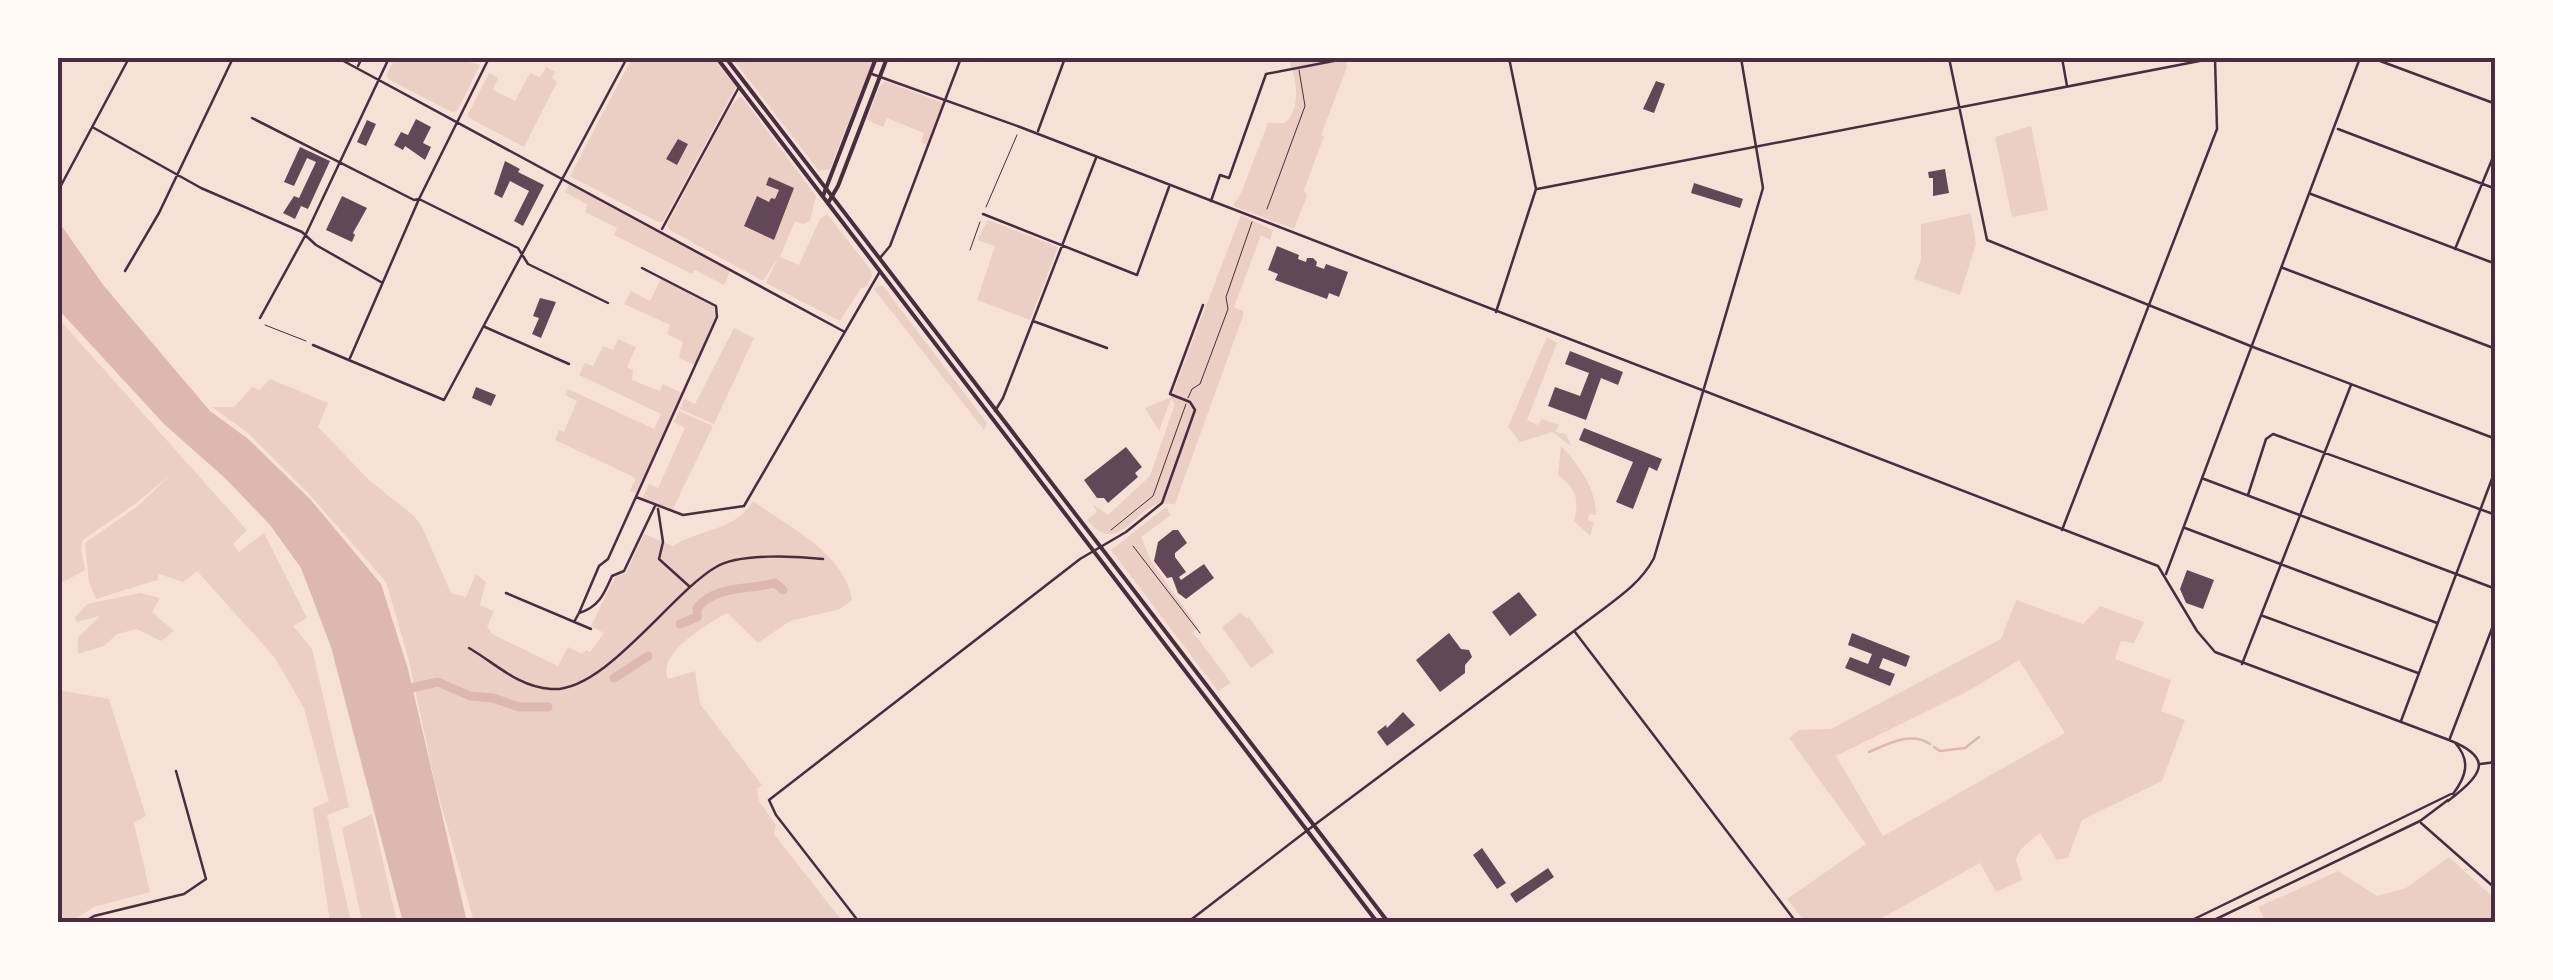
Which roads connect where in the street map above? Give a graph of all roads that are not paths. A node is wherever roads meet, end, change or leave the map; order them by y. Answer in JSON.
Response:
{"nodes":[{"id":1,"x":129,"y":58,"type":"edge"},
{"id":2,"x":232,"y":58,"type":"edge"},
{"id":3,"x":338,"y":58,"type":"edge"},
{"id":4,"x":362,"y":58,"type":"edge"},
{"id":5,"x":389,"y":58,"type":"edge"},
{"id":6,"x":489,"y":58,"type":"edge"},
{"id":7,"x":628,"y":58,"type":"edge"},
{"id":8,"x":717,"y":58,"type":"edge"},
{"id":9,"x":726,"y":58,"type":"edge"},
{"id":10,"x":876,"y":58,"type":"edge"},
{"id":11,"x":887,"y":58,"type":"edge"},
{"id":12,"x":961,"y":58,"type":"edge"},
{"id":13,"x":1065,"y":58,"type":"edge"},
{"id":14,"x":1295,"y":58,"type":"edge"},
{"id":15,"x":1350,"y":58,"type":"edge"},
{"id":16,"x":1509,"y":58,"type":"edge"},
{"id":17,"x":1740,"y":58,"type":"edge"},
{"id":18,"x":1949,"y":58,"type":"edge"},
{"id":19,"x":2062,"y":58,"type":"edge"},
{"id":20,"x":2215,"y":58,"type":"edge"},
{"id":21,"x":2360,"y":58,"type":"edge"},
{"id":22,"x":2372,"y":58,"type":"edge"},
{"id":23,"x":357,"y":67,"type":"junction"},
{"id":24,"x":1298,"y":68,"type":"junction"},
{"id":25,"x":871,"y":73,"type":"junction"},
{"id":26,"x":880,"y":76,"type":"junction"},
{"id":27,"x":379,"y":78,"type":"junction"},
{"id":28,"x":740,"y":86,"type":"junction"},
{"id":29,"x":2067,"y":87,"type":"junction"},
{"id":30,"x":945,"y":100,"type":"junction"},
{"id":31,"x":2496,"y":104,"type":"edge"},
{"id":32,"x":1959,"y":108,"type":"junction"},
{"id":33,"x":252,"y":118,"type":"dead end"},
{"id":34,"x":456,"y":121,"type":"junction"},
{"id":35,"x":94,"y":128,"type":"junction"},
{"id":36,"x":2336,"y":128,"type":"junction"},
{"id":37,"x":1037,"y":134,"type":"junction"},
{"id":38,"x":1758,"y":146,"type":"junction"},
{"id":39,"x":2496,"y":150,"type":"edge"},
{"id":40,"x":1097,"y":157,"type":"junction"},
{"id":41,"x":338,"y":162,"type":"junction"},
{"id":42,"x":177,"y":173,"type":"junction"},
{"id":43,"x":562,"y":179,"type":"junction"},
{"id":44,"x":2483,"y":184,"type":"junction"},
{"id":45,"x":1170,"y":185,"type":"junction"},
{"id":46,"x":826,"y":187,"type":"junction"},
{"id":47,"x":1536,"y":189,"type":"junction"},
{"id":48,"x":2496,"y":189,"type":"edge"},
{"id":49,"x":58,"y":191,"type":"edge"},
{"id":50,"x":2311,"y":194,"type":"junction"},
{"id":51,"x":823,"y":196,"type":"junction"},
{"id":52,"x":833,"y":196,"type":"junction"},
{"id":53,"x":419,"y":198,"type":"junction"},
{"id":54,"x":1211,"y":201,"type":"junction"},
{"id":55,"x":828,"y":204,"type":"junction"},
{"id":56,"x":1268,"y":209,"type":"dead end"},
{"id":57,"x":983,"y":214,"type":"road end"},
{"id":58,"x":1252,"y":222,"type":"dead end"},
{"id":59,"x":660,"y":232,"type":"junction"},
{"id":60,"x":305,"y":236,"type":"junction"},
{"id":61,"x":1062,"y":246,"type":"junction"},
{"id":62,"x":2455,"y":249,"type":"junction"},
{"id":63,"x":521,"y":254,"type":"junction"},
{"id":64,"x":880,"y":258,"type":"junction"},
{"id":65,"x":2496,"y":264,"type":"edge"},
{"id":66,"x":885,"y":265,"type":"junction"},
{"id":67,"x":642,"y":268,"type":"dead end"},
{"id":68,"x":2283,"y":268,"type":"junction"},
{"id":69,"x":125,"y":271,"type":"dead end"},
{"id":70,"x":880,"y":272,"type":"junction"},
{"id":71,"x":382,"y":282,"type":"junction"},
{"id":72,"x":608,"y":303,"type":"dead end"},
{"id":73,"x":1203,"y":305,"type":"dead end"},
{"id":74,"x":2150,"y":305,"type":"junction"},
{"id":75,"x":1496,"y":312,"type":"junction"},
{"id":76,"x":261,"y":320,"type":"road end"},
{"id":77,"x":1033,"y":321,"type":"junction"},
{"id":78,"x":484,"y":326,"type":"junction"},
{"id":79,"x":843,"y":330,"type":"junction"},
{"id":80,"x":313,"y":345,"type":"road end"},
{"id":81,"x":2252,"y":347,"type":"junction"},
{"id":82,"x":1107,"y":348,"type":"dead end"},
{"id":83,"x":2496,"y":349,"type":"edge"},
{"id":84,"x":953,"y":355,"type":"junction"},
{"id":85,"x":350,"y":358,"type":"junction"},
{"id":86,"x":946,"y":359,"type":"junction"},
{"id":87,"x":569,"y":364,"type":"dead end"},
{"id":88,"x":2351,"y":383,"type":"junction"},
{"id":89,"x":1701,"y":392,"type":"junction"},
{"id":90,"x":1188,"y":401,"type":"junction"},
{"id":91,"x":995,"y":411,"type":"junction"},
{"id":92,"x":1003,"y":422,"type":"junction"},
{"id":93,"x":996,"y":427,"type":"junction"},
{"id":94,"x":2496,"y":439,"type":"edge"},
{"id":95,"x":2324,"y":452,"type":"junction"},
{"id":96,"x":2496,"y":468,"type":"edge"},
{"id":97,"x":2202,"y":479,"type":"junction"},
{"id":98,"x":2247,"y":496,"type":"junction"},
{"id":99,"x":636,"y":498,"type":"junction"},
{"id":100,"x":656,"y":507,"type":"junction"},
{"id":101,"x":2480,"y":510,"type":"junction"},
{"id":102,"x":2496,"y":515,"type":"edge"},
{"id":103,"x":2300,"y":516,"type":"junction"},
{"id":104,"x":2184,"y":528,"type":"junction"},
{"id":105,"x":1111,"y":530,"type":"dead end"},
{"id":106,"x":2062,"y":530,"type":"junction"},
{"id":107,"x":1099,"y":548,"type":"junction"},
{"id":108,"x":1092,"y":552,"type":"junction"},
{"id":109,"x":823,"y":559,"type":"dead end"},
{"id":110,"x":2281,"y":564,"type":"junction"},
{"id":111,"x":2166,"y":574,"type":"junction"},
{"id":112,"x":2455,"y":575,"type":"junction"},
{"id":113,"x":690,"y":586,"type":"junction"},
{"id":114,"x":2496,"y":590,"type":"edge"},
{"id":115,"x":506,"y":593,"type":"dead end"},
{"id":116,"x":579,"y":613,"type":"junction"},
{"id":117,"x":2261,"y":615,"type":"junction"},
{"id":118,"x":2496,"y":618,"type":"edge"},
{"id":119,"x":574,"y":622,"type":"junction"},
{"id":120,"x":2437,"y":623,"type":"junction"},
{"id":121,"x":590,"y":629,"type":"dead end"},
{"id":122,"x":1574,"y":631,"type":"junction"},
{"id":123,"x":469,"y":648,"type":"dead end"},
{"id":124,"x":2242,"y":664,"type":"junction"},
{"id":125,"x":2418,"y":673,"type":"junction"},
{"id":126,"x":2400,"y":723,"type":"junction"},
{"id":127,"x":2449,"y":740,"type":"junction"},
{"id":128,"x":2496,"y":755,"type":"edge"},
{"id":129,"x":2494,"y":761,"type":"edge"},
{"id":130,"x":2480,"y":764,"type":"junction"},
{"id":131,"x":176,"y":771,"type":"dead end"},
{"id":132,"x":2456,"y":791,"type":"junction"},
{"id":133,"x":2448,"y":800,"type":"junction"},
{"id":134,"x":2416,"y":813,"type":"junction"},
{"id":135,"x":2430,"y":815,"type":"junction"},
{"id":136,"x":2420,"y":822,"type":"junction"},
{"id":137,"x":1314,"y":826,"type":"junction"},
{"id":138,"x":2428,"y":829,"type":"junction"},
{"id":139,"x":1307,"y":831,"type":"junction"},
{"id":140,"x":2496,"y":888,"type":"edge"},
{"id":141,"x":84,"y":922,"type":"edge"},
{"id":142,"x":859,"y":922,"type":"edge"},
{"id":143,"x":1188,"y":922,"type":"edge"},
{"id":144,"x":1378,"y":922,"type":"edge"},
{"id":145,"x":1388,"y":922,"type":"edge"},
{"id":146,"x":1796,"y":922,"type":"edge"},
{"id":147,"x":2188,"y":922,"type":"edge"},
{"id":148,"x":2210,"y":922,"type":"edge"}],
"edges":[{"from":1,"to":35,"type":"street"},
{"from":2,"to":42,"type":"street"},
{"from":3,"to":23,"type":"street"},
{"from":4,"to":23,"type":"street"},
{"from":5,"to":27,"type":"street"},
{"from":6,"to":34,"type":"street"},
{"from":7,"to":43,"type":"street"},
{"from":8,"to":28,"type":"main road"},
{"from":9,"to":46,"type":"main road"},
{"from":10,"to":25,"type":"main road"},
{"from":11,"to":26,"type":"main road"},
{"from":12,"to":30,"type":"street"},
{"from":13,"to":37,"type":"street"},
{"from":14,"to":24,"type":"street"},
{"from":15,"to":24,"type":"street"},
{"from":16,"to":47,"type":"street"},
{"from":17,"to":38,"type":"street"},
{"from":18,"to":32,"type":"street"},
{"from":19,"to":29,"type":"street"},
{"from":20,"to":29,"type":"street"},
{"from":20,"to":74,"type":"street"},
{"from":21,"to":36,"type":"street"},
{"from":22,"to":31,"type":"street"},
{"from":23,"to":27,"type":"street"},
{"from":24,"to":54,"type":"street"},
{"from":24,"to":56,"type":"street"},
{"from":25,"to":26,"type":"street"},
{"from":25,"to":46,"type":"main road"},
{"from":26,"to":30,"type":"street"},
{"from":26,"to":52,"type":"main road"},
{"from":27,"to":34,"type":"street"},
{"from":27,"to":41,"type":"street"},
{"from":28,"to":51,"type":"main road"},
{"from":28,"to":59,"type":"street"},
{"from":29,"to":32,"type":"street"},
{"from":30,"to":37,"type":"street"},
{"from":30,"to":64,"type":"street"},
{"from":32,"to":38,"type":"street"},
{"from":32,"to":74,"type":"street"},
{"from":33,"to":41,"type":"street"},
{"from":34,"to":43,"type":"street"},
{"from":34,"to":53,"type":"street"},
{"from":35,"to":42,"type":"street"},
{"from":35,"to":49,"type":"street"},
{"from":36,"to":44,"type":"street"},
{"from":36,"to":50,"type":"street"},
{"from":37,"to":40,"type":"street"},
{"from":38,"to":47,"type":"street"},
{"from":38,"to":89,"type":"street"},
{"from":39,"to":44,"type":"street"},
{"from":40,"to":45,"type":"street"},
{"from":40,"to":61,"type":"street"},
{"from":41,"to":53,"type":"street"},
{"from":41,"to":60,"type":"street"},
{"from":42,"to":60,"type":"street"},
{"from":42,"to":69,"type":"street"},
{"from":43,"to":59,"type":"street"},
{"from":43,"to":63,"type":"street"},
{"from":44,"to":48,"type":"street"},
{"from":44,"to":62,"type":"street"},
{"from":45,"to":54,"type":"street"},
{"from":45,"to":61,"type":"street"},
{"from":46,"to":51,"type":"main road"},
{"from":46,"to":52,"type":"main road"},
{"from":46,"to":55,"type":"main road"},
{"from":47,"to":75,"type":"street"},
{"from":50,"to":62,"type":"street"},
{"from":50,"to":68,"type":"street"},
{"from":51,"to":55,"type":"main road"},
{"from":52,"to":55,"type":"main road"},
{"from":52,"to":64,"type":"main road"},
{"from":53,"to":63,"type":"street"},
{"from":53,"to":71,"type":"street"},
{"from":54,"to":75,"type":"street"},
{"from":55,"to":70,"type":"main road"},
{"from":57,"to":61,"type":"street"},
{"from":58,"to":90,"type":"street"},
{"from":59,"to":79,"type":"street"},
{"from":60,"to":71,"type":"street"},
{"from":60,"to":76,"type":"street"},
{"from":61,"to":77,"type":"street"},
{"from":62,"to":65,"type":"street"},
{"from":63,"to":72,"type":"street"},
{"from":63,"to":78,"type":"street"},
{"from":64,"to":66,"type":"main road"},
{"from":66,"to":70,"type":"main road"},
{"from":66,"to":84,"type":"main road"},
{"from":67,"to":99,"type":"street"},
{"from":68,"to":81,"type":"street"},
{"from":68,"to":83,"type":"street"},
{"from":70,"to":79,"type":"street"},
{"from":70,"to":86,"type":"main road"},
{"from":71,"to":85,"type":"street"},
{"from":73,"to":90,"type":"street"},
{"from":74,"to":81,"type":"street"},
{"from":74,"to":106,"type":"street"},
{"from":75,"to":89,"type":"street"},
{"from":77,"to":82,"type":"street"},
{"from":77,"to":91,"type":"street"},
{"from":78,"to":85,"type":"street"},
{"from":78,"to":87,"type":"street"},
{"from":79,"to":100,"type":"street"},
{"from":80,"to":85,"type":"street"},
{"from":81,"to":88,"type":"street"},
{"from":81,"to":97,"type":"street"},
{"from":84,"to":86,"type":"main road"},
{"from":84,"to":91,"type":"main road"},
{"from":86,"to":93,"type":"main road"},
{"from":88,"to":94,"type":"street"},
{"from":88,"to":95,"type":"street"},
{"from":89,"to":106,"type":"street"},
{"from":89,"to":122,"type":"street"},
{"from":90,"to":105,"type":"street"},
{"from":90,"to":107,"type":"street"},
{"from":91,"to":92,"type":"main road"},
{"from":92,"to":93,"type":"main road"},
{"from":92,"to":107,"type":"main road"},
{"from":93,"to":108,"type":"main road"},
{"from":95,"to":98,"type":"street"},
{"from":95,"to":101,"type":"street"},
{"from":95,"to":103,"type":"street"},
{"from":96,"to":101,"type":"street"},
{"from":97,"to":98,"type":"street"},
{"from":97,"to":104,"type":"street"},
{"from":98,"to":103,"type":"street"},
{"from":99,"to":100,"type":"street"},
{"from":99,"to":116,"type":"street"},
{"from":100,"to":113,"type":"street"},
{"from":100,"to":116,"type":"street"},
{"from":101,"to":102,"type":"street"},
{"from":101,"to":112,"type":"street"},
{"from":103,"to":110,"type":"street"},
{"from":103,"to":112,"type":"street"},
{"from":104,"to":110,"type":"street"},
{"from":104,"to":111,"type":"street"},
{"from":106,"to":111,"type":"street"},
{"from":107,"to":108,"type":"street"},
{"from":107,"to":137,"type":"main road"},
{"from":108,"to":139,"type":"main road"},
{"from":108,"to":142,"type":"street"},
{"from":109,"to":113,"type":"street"},
{"from":110,"to":117,"type":"street"},
{"from":110,"to":120,"type":"street"},
{"from":111,"to":124,"type":"street"},
{"from":112,"to":114,"type":"street"},
{"from":112,"to":120,"type":"street"},
{"from":113,"to":123,"type":"street"},
{"from":115,"to":119,"type":"street"},
{"from":116,"to":119,"type":"street"},
{"from":117,"to":124,"type":"street"},
{"from":117,"to":125,"type":"street"},
{"from":118,"to":127,"type":"street"},
{"from":119,"to":121,"type":"street"},
{"from":120,"to":125,"type":"street"},
{"from":122,"to":137,"type":"street"},
{"from":122,"to":146,"type":"street"},
{"from":124,"to":126,"type":"street"},
{"from":125,"to":126,"type":"street"},
{"from":126,"to":127,"type":"street"},
{"from":127,"to":130,"type":"street"},
{"from":127,"to":132,"type":"street"},
{"from":128,"to":129,"type":"street"},
{"from":129,"to":130,"type":"street"},
{"from":130,"to":133,"type":"street"},
{"from":131,"to":141,"type":"street"},
{"from":132,"to":133,"type":"street"},
{"from":132,"to":134,"type":"street"},
{"from":133,"to":135,"type":"street"},
{"from":134,"to":136,"type":"street"},
{"from":134,"to":147,"type":"street"},
{"from":135,"to":136,"type":"street"},
{"from":135,"to":138,"type":"street"},
{"from":136,"to":138,"type":"street"},
{"from":136,"to":148,"type":"street"},
{"from":137,"to":139,"type":"street"},
{"from":137,"to":145,"type":"main road"},
{"from":138,"to":140,"type":"street"},
{"from":139,"to":143,"type":"street"},
{"from":139,"to":144,"type":"main road"}]}
